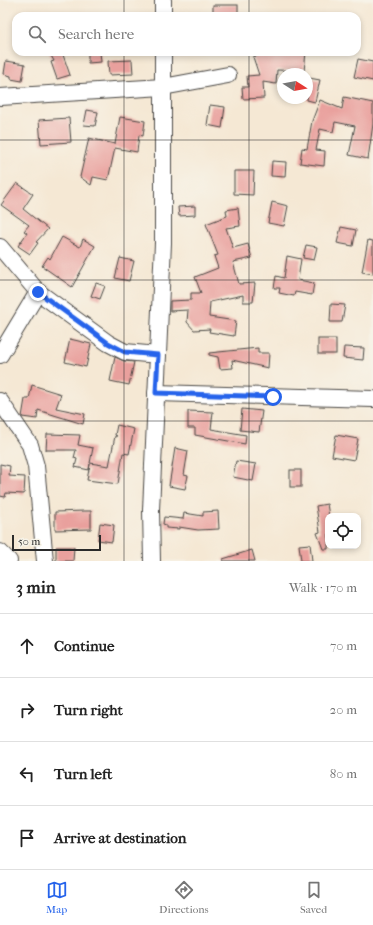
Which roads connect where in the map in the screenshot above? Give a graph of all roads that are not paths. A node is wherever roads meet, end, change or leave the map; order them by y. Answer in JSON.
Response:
{"nodes":[{"id":1,"x":163,"y":0,"type":"edge"},
{"id":2,"x":163,"y":12,"type":"edge"},
{"id":3,"x":163,"y":56,"type":"edge"},
{"id":4,"x":228,"y":75,"type":"dead end"},
{"id":5,"x":163,"y":87,"type":"junction"},
{"id":6,"x":0,"y":97,"type":"edge"},
{"id":7,"x":0,"y":248,"type":"edge"},
{"id":8,"x":38,"y":292,"type":"junction"},
{"id":9,"x":158,"y":355,"type":"junction"},
{"id":10,"x":0,"y":356,"type":"edge"},
{"id":11,"x":156,"y":393,"type":"junction"},
{"id":12,"x":373,"y":399,"type":"edge"},
{"id":13,"x":0,"y":401,"type":"edge"},
{"id":14,"x":0,"y":552,"type":"edge"},
{"id":15,"x":9,"y":561,"type":"edge"},
{"id":16,"x":45,"y":561,"type":"edge"},
{"id":17,"x":152,"y":561,"type":"edge"}],
"edges":[{"from":1,"to":2,"type":"street"},
{"from":3,"to":5,"type":"street"},
{"from":4,"to":5,"type":"street"},
{"from":5,"to":6,"type":"street"},
{"from":5,"to":9,"type":"street"},
{"from":7,"to":8,"type":"street"},
{"from":8,"to":9,"type":"street"},
{"from":8,"to":10,"type":"street"},
{"from":9,"to":11,"type":"street"},
{"from":11,"to":12,"type":"street"},
{"from":11,"to":17,"type":"street"},
{"from":13,"to":16,"type":"street"},
{"from":14,"to":15,"type":"street"}]}
